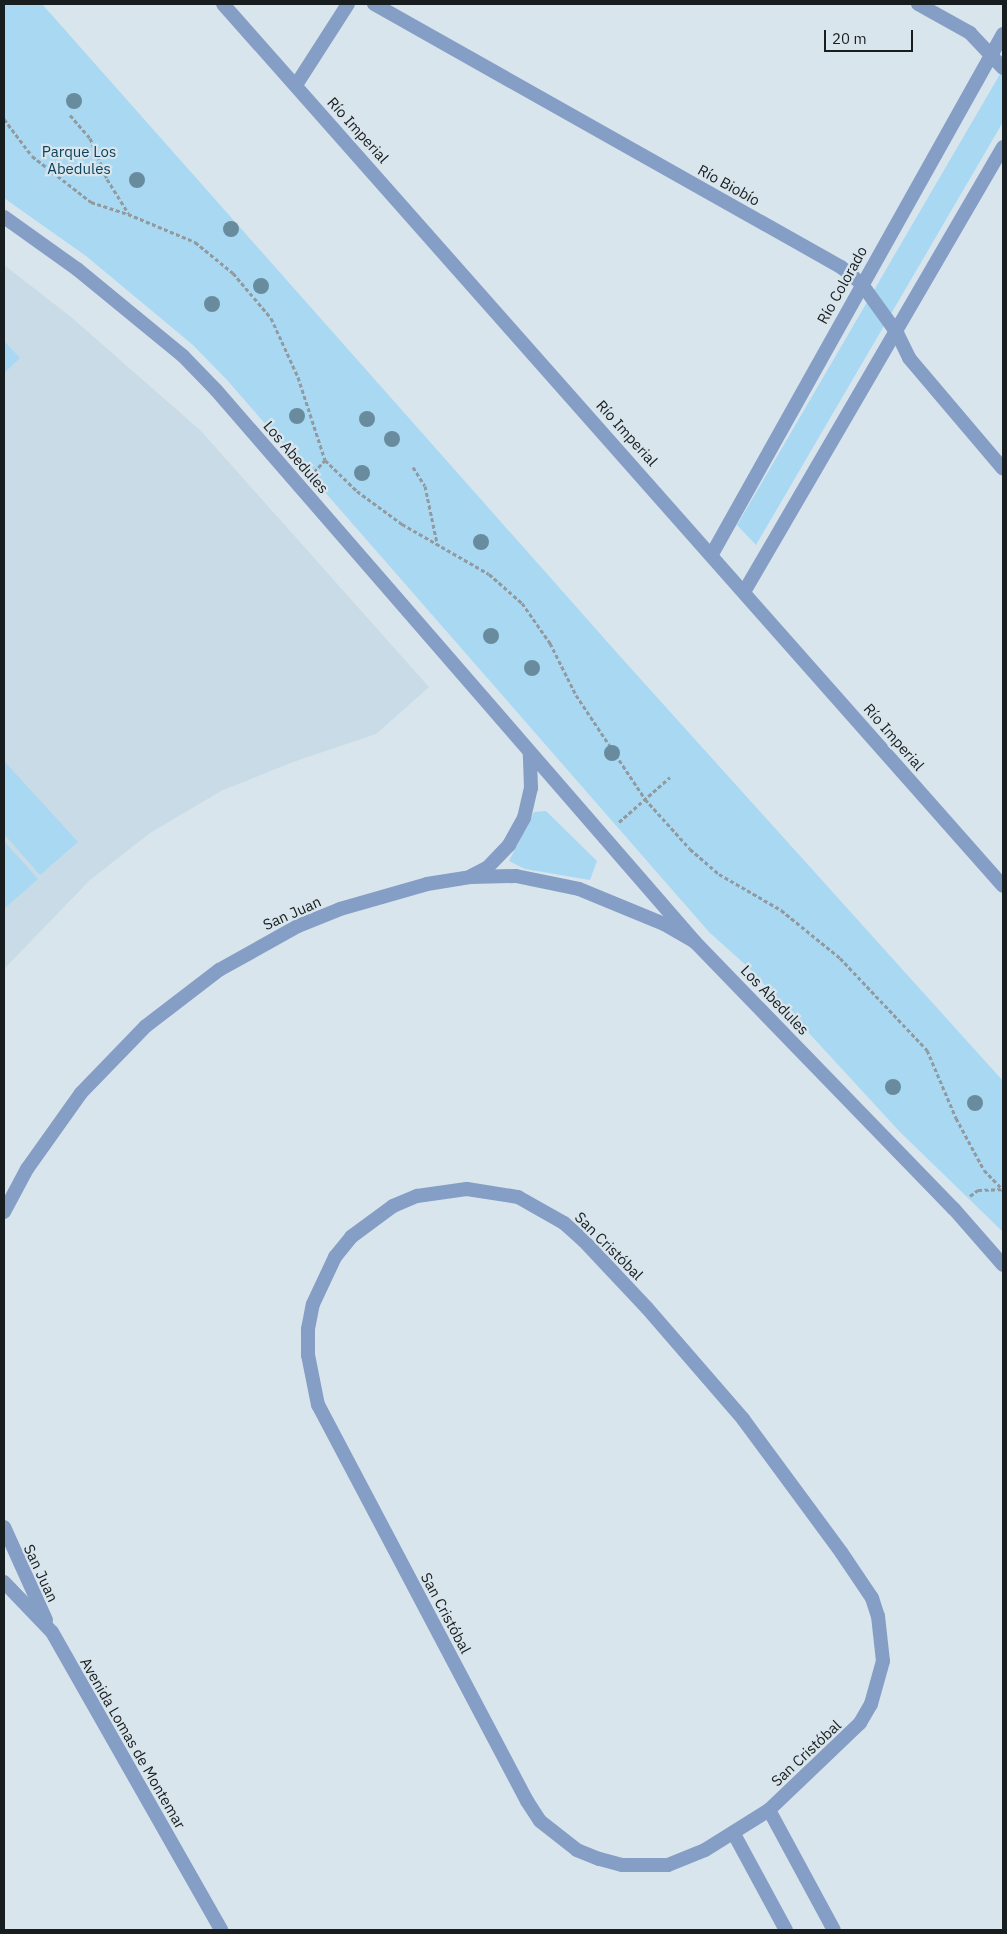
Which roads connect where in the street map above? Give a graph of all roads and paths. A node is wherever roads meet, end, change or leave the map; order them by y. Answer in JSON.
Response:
{"nodes":[{"id":1,"x":223,"y":4,"type":"edge"},
{"id":2,"x":348,"y":4,"type":"edge"},
{"id":3,"x":374,"y":4,"type":"edge"},
{"id":4,"x":918,"y":4,"type":"edge"},
{"id":5,"x":1003,"y":34,"type":"edge"},
{"id":6,"x":991,"y":55,"type":"junction"},
{"id":7,"x":1003,"y":68,"type":"edge"},
{"id":8,"x":296,"y":85,"type":"junction"},
{"id":9,"x":70,"y":115,"type":"dead end"},
{"id":10,"x":4,"y":119,"type":"edge"},
{"id":11,"x":1003,"y":147,"type":"edge"},
{"id":12,"x":128,"y":214,"type":"junction"},
{"id":13,"x":4,"y":217,"type":"edge"},
{"id":14,"x":861,"y":283,"type":"junction"},
{"id":15,"x":897,"y":333,"type":"junction"},
{"id":16,"x":413,"y":467,"type":"dead end"},
{"id":17,"x":1003,"y":469,"type":"edge"},
{"id":18,"x":437,"y":543,"type":"junction"},
{"id":19,"x":712,"y":554,"type":"junction"},
{"id":20,"x":744,"y":592,"type":"junction"},
{"id":21,"x":530,"y":752,"type":"junction"},
{"id":22,"x":670,"y":776,"type":"dead end"},
{"id":23,"x":645,"y":800,"type":"junction"},
{"id":24,"x":604,"y":836,"type":"junction"},
{"id":25,"x":471,"y":877,"type":"junction"},
{"id":26,"x":1003,"y":886,"type":"edge"},
{"id":27,"x":695,"y":942,"type":"junction"},
{"id":28,"x":1003,"y":1189,"type":"edge"},
{"id":29,"x":954,"y":1208,"type":"junction"},
{"id":30,"x":4,"y":1212,"type":"edge"},
{"id":31,"x":1003,"y":1265,"type":"edge"},
{"id":32,"x":4,"y":1527,"type":"edge"},
{"id":33,"x":4,"y":1582,"type":"edge"},
{"id":34,"x":52,"y":1632,"type":"junction"},
{"id":35,"x":769,"y":1810,"type":"junction"},
{"id":36,"x":734,"y":1834,"type":"junction"},
{"id":37,"x":221,"y":1930,"type":"edge"},
{"id":38,"x":786,"y":1930,"type":"edge"},
{"id":39,"x":834,"y":1930,"type":"edge"}],
"edges":[{"from":1,"to":8,"type":"street","name":"Río Imperial"},
{"from":2,"to":8,"type":"street"},
{"from":3,"to":14,"type":"street","name":"Río Biobío"},
{"from":4,"to":6,"type":"street"},
{"from":5,"to":6,"type":"street","name":"Río Colorado"},
{"from":6,"to":7,"type":"street"},
{"from":6,"to":14,"type":"street","name":"Río Colorado"},
{"from":8,"to":19,"type":"street","name":"Río Imperial"},
{"from":9,"to":12,"type":"path"},
{"from":10,"to":12,"type":"path"},
{"from":11,"to":15,"type":"street"},
{"from":12,"to":18,"type":"path"},
{"from":13,"to":21,"type":"street","name":"Los Abedules"},
{"from":14,"to":15,"type":"street","name":"Río Biobío"},
{"from":14,"to":19,"type":"street","name":"Río Colorado"},
{"from":15,"to":17,"type":"street","name":"Río Biobío"},
{"from":15,"to":20,"type":"street"},
{"from":16,"to":18,"type":"path"},
{"from":18,"to":23,"type":"path"},
{"from":19,"to":20,"type":"street","name":"Río Imperial"},
{"from":20,"to":26,"type":"street","name":"Río Imperial"},
{"from":21,"to":24,"type":"street","name":"Los Abedules"},
{"from":21,"to":25,"type":"street"},
{"from":22,"to":23,"type":"path"},
{"from":23,"to":24,"type":"path"},
{"from":23,"to":28,"type":"path"},
{"from":24,"to":27,"type":"street","name":"Los Abedules"},
{"from":25,"to":27,"type":"street","name":"San Juan"},
{"from":25,"to":30,"type":"street","name":"San Juan"},
{"from":27,"to":29,"type":"street","name":"Los Abedules"},
{"from":28,"to":29,"type":"path"},
{"from":29,"to":31,"type":"street","name":"Los Abedules"},
{"from":32,"to":34,"type":"street","name":"San Juan"},
{"from":33,"to":34,"type":"street","name":"Avenida Lomas de Montemar"},
{"from":34,"to":37,"type":"street","name":"Avenida Lomas de Montemar"},
{"from":35,"to":36,"type":"street","name":"San Cristóbal"},
{"from":35,"to":36,"type":"street","name":"San Cristóbal"},
{"from":35,"to":39,"type":"street"},
{"from":36,"to":38,"type":"street"}]}
